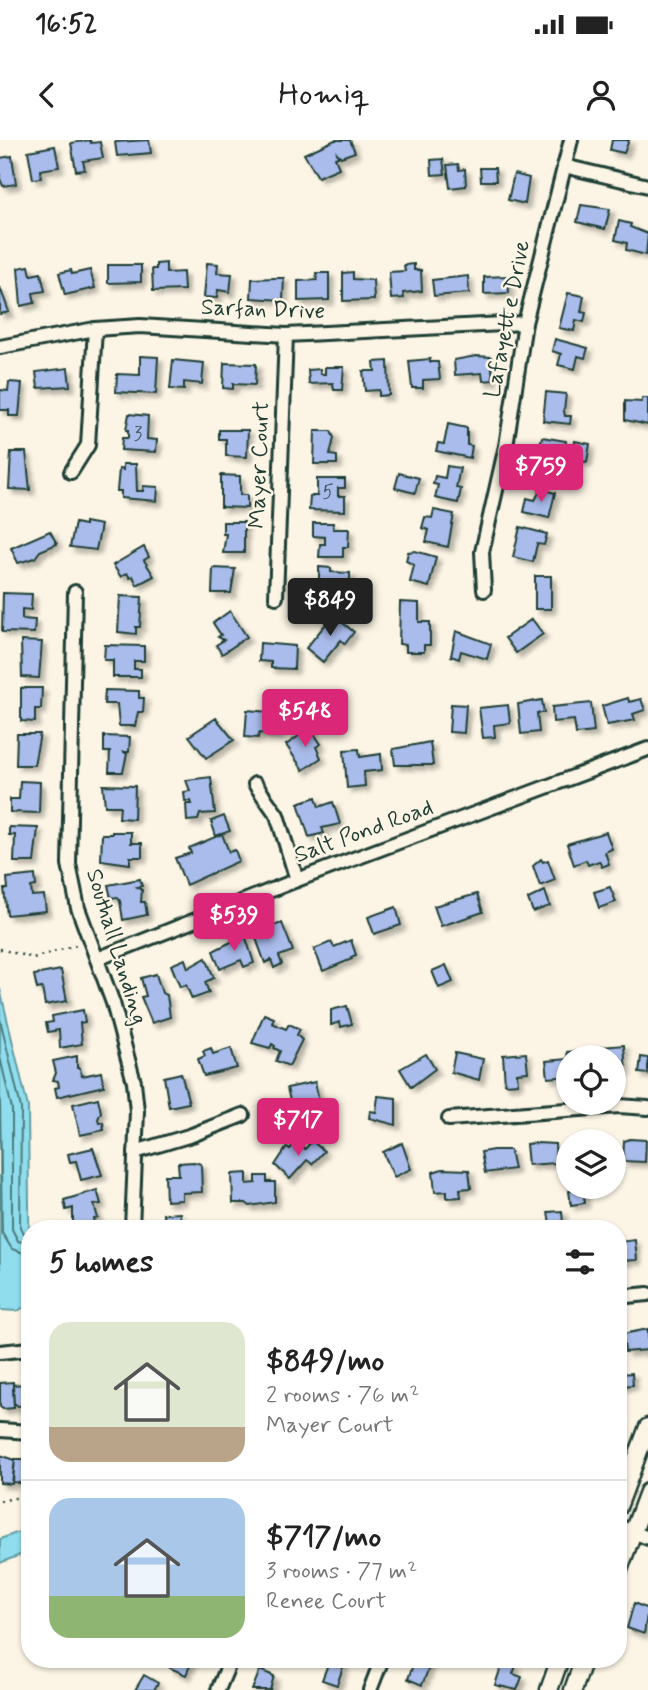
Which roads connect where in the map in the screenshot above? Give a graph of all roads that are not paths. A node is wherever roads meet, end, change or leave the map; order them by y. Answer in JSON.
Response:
{"nodes":[{"id":1,"x":571,"y":140,"type":"edge"},
{"id":2,"x":564,"y":166,"type":"junction"},
{"id":3,"x":648,"y":186,"type":"edge"},
{"id":4,"x":525,"y":323,"type":"junction"},
{"id":5,"x":95,"y":329,"type":"junction"},
{"id":6,"x":286,"y":335,"type":"junction"},
{"id":7,"x":0,"y":347,"type":"edge"},
{"id":8,"x":71,"y":472,"type":"dead end"},
{"id":9,"x":484,"y":590,"type":"dead end"},
{"id":10,"x":75,"y":592,"type":"dead end"},
{"id":11,"x":276,"y":597,"type":"dead end"},
{"id":12,"x":648,"y":749,"type":"edge"},
{"id":13,"x":255,"y":784,"type":"dead end"},
{"id":14,"x":297,"y":880,"type":"junction"},
{"id":15,"x":97,"y":959,"type":"junction"},
{"id":16,"x":648,"y":1108,"type":"edge"},
{"id":17,"x":243,"y":1115,"type":"dead end"},
{"id":18,"x":449,"y":1119,"type":"dead end"},
{"id":19,"x":135,"y":1152,"type":"junction"},
{"id":20,"x":132,"y":1220,"type":"edge"},
{"id":21,"x":648,"y":1294,"type":"edge"},
{"id":22,"x":627,"y":1296,"type":"edge"},
{"id":23,"x":21,"y":1350,"type":"edge"},
{"id":24,"x":0,"y":1352,"type":"edge"},
{"id":25,"x":648,"y":1427,"type":"edge"},
{"id":26,"x":0,"y":1430,"type":"edge"},
{"id":27,"x":21,"y":1431,"type":"edge"},
{"id":28,"x":627,"y":1483,"type":"edge"},
{"id":29,"x":648,"y":1492,"type":"edge"},
{"id":30,"x":633,"y":1532,"type":"edge"},
{"id":31,"x":227,"y":1668,"type":"edge"},
{"id":32,"x":379,"y":1668,"type":"edge"},
{"id":33,"x":557,"y":1668,"type":"edge"},
{"id":34,"x":581,"y":1668,"type":"edge"},
{"id":35,"x":218,"y":1690,"type":"edge"},
{"id":36,"x":370,"y":1690,"type":"edge"},
{"id":37,"x":549,"y":1690,"type":"edge"},
{"id":38,"x":573,"y":1690,"type":"edge"}],
"edges":[{"from":1,"to":2,"type":"street","name":"Lafayette Drive"},
{"from":2,"to":3,"type":"street"},
{"from":2,"to":4,"type":"street","name":"Lafayette Drive"},
{"from":4,"to":6,"type":"street","name":"Sarfan Drive"},
{"from":4,"to":9,"type":"street","name":"Lafayette Drive"},
{"from":5,"to":6,"type":"street","name":"Sarfan Drive"},
{"from":5,"to":7,"type":"street","name":"Sarfan Drive"},
{"from":5,"to":8,"type":"street"},
{"from":6,"to":11,"type":"street","name":"Mayer Court"},
{"from":10,"to":15,"type":"street","name":"Southall Landing"},
{"from":12,"to":14,"type":"street","name":"Salt Pond Road"},
{"from":13,"to":14,"type":"street"},
{"from":14,"to":15,"type":"street","name":"Salt Pond Road"},
{"from":15,"to":19,"type":"street","name":"Southall Landing"},
{"from":16,"to":18,"type":"street"},
{"from":17,"to":19,"type":"street"},
{"from":19,"to":20,"type":"street","name":"Southall Landing"},
{"from":21,"to":22,"type":"street"},
{"from":23,"to":24,"type":"street"},
{"from":25,"to":28,"type":"street"},
{"from":26,"to":27,"type":"street"},
{"from":29,"to":30,"type":"street"},
{"from":31,"to":35,"type":"street"},
{"from":32,"to":36,"type":"street"},
{"from":33,"to":37,"type":"street"},
{"from":34,"to":38,"type":"street"}]}
